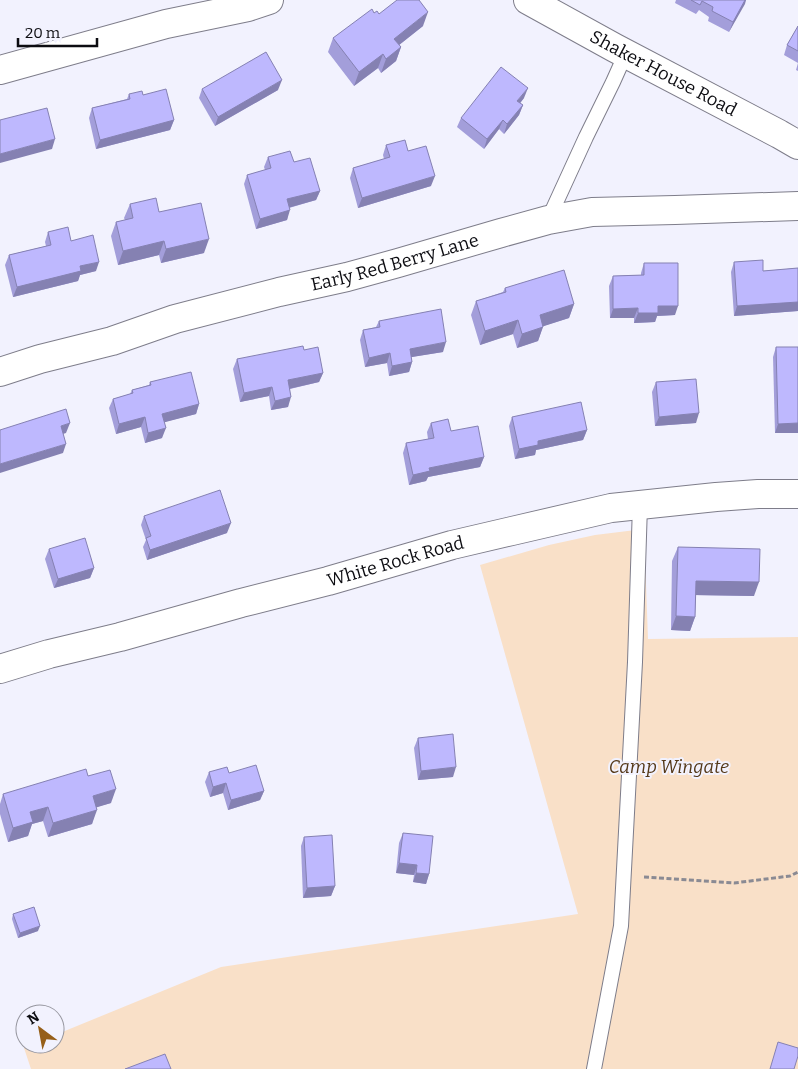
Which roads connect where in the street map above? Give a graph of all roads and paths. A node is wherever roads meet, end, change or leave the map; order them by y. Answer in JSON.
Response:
{"nodes":[{"id":1,"x":269,"y":0,"type":"edge"},
{"id":2,"x":528,"y":0,"type":"edge"},
{"id":3,"x":626,"y":53,"type":"junction"},
{"id":4,"x":0,"y":70,"type":"edge"},
{"id":5,"x":798,"y":145,"type":"edge"},
{"id":6,"x":798,"y":206,"type":"edge"},
{"id":7,"x":548,"y":220,"type":"junction"},
{"id":8,"x":0,"y":372,"type":"edge"},
{"id":9,"x":798,"y":494,"type":"edge"},
{"id":10,"x":640,"y":505,"type":"junction"},
{"id":11,"x":0,"y":669,"type":"edge"},
{"id":12,"x":798,"y":872,"type":"edge"},
{"id":13,"x":624,"y":874,"type":"junction"},
{"id":14,"x":594,"y":1069,"type":"edge"}],
"edges":[{"from":1,"to":4,"type":"street"},
{"from":2,"to":3,"type":"street","name":"Shaker House Road"},
{"from":3,"to":5,"type":"street","name":"Shaker House Road"},
{"from":3,"to":7,"type":"lane"},
{"from":6,"to":7,"type":"street","name":"Early Red Berry Lane"},
{"from":7,"to":8,"type":"street","name":"Early Red Berry Lane"},
{"from":9,"to":10,"type":"street","name":"White Rock Road"},
{"from":10,"to":11,"type":"street","name":"White Rock Road"},
{"from":10,"to":13,"type":"lane"},
{"from":12,"to":13,"type":"path"},
{"from":13,"to":14,"type":"lane"}]}
